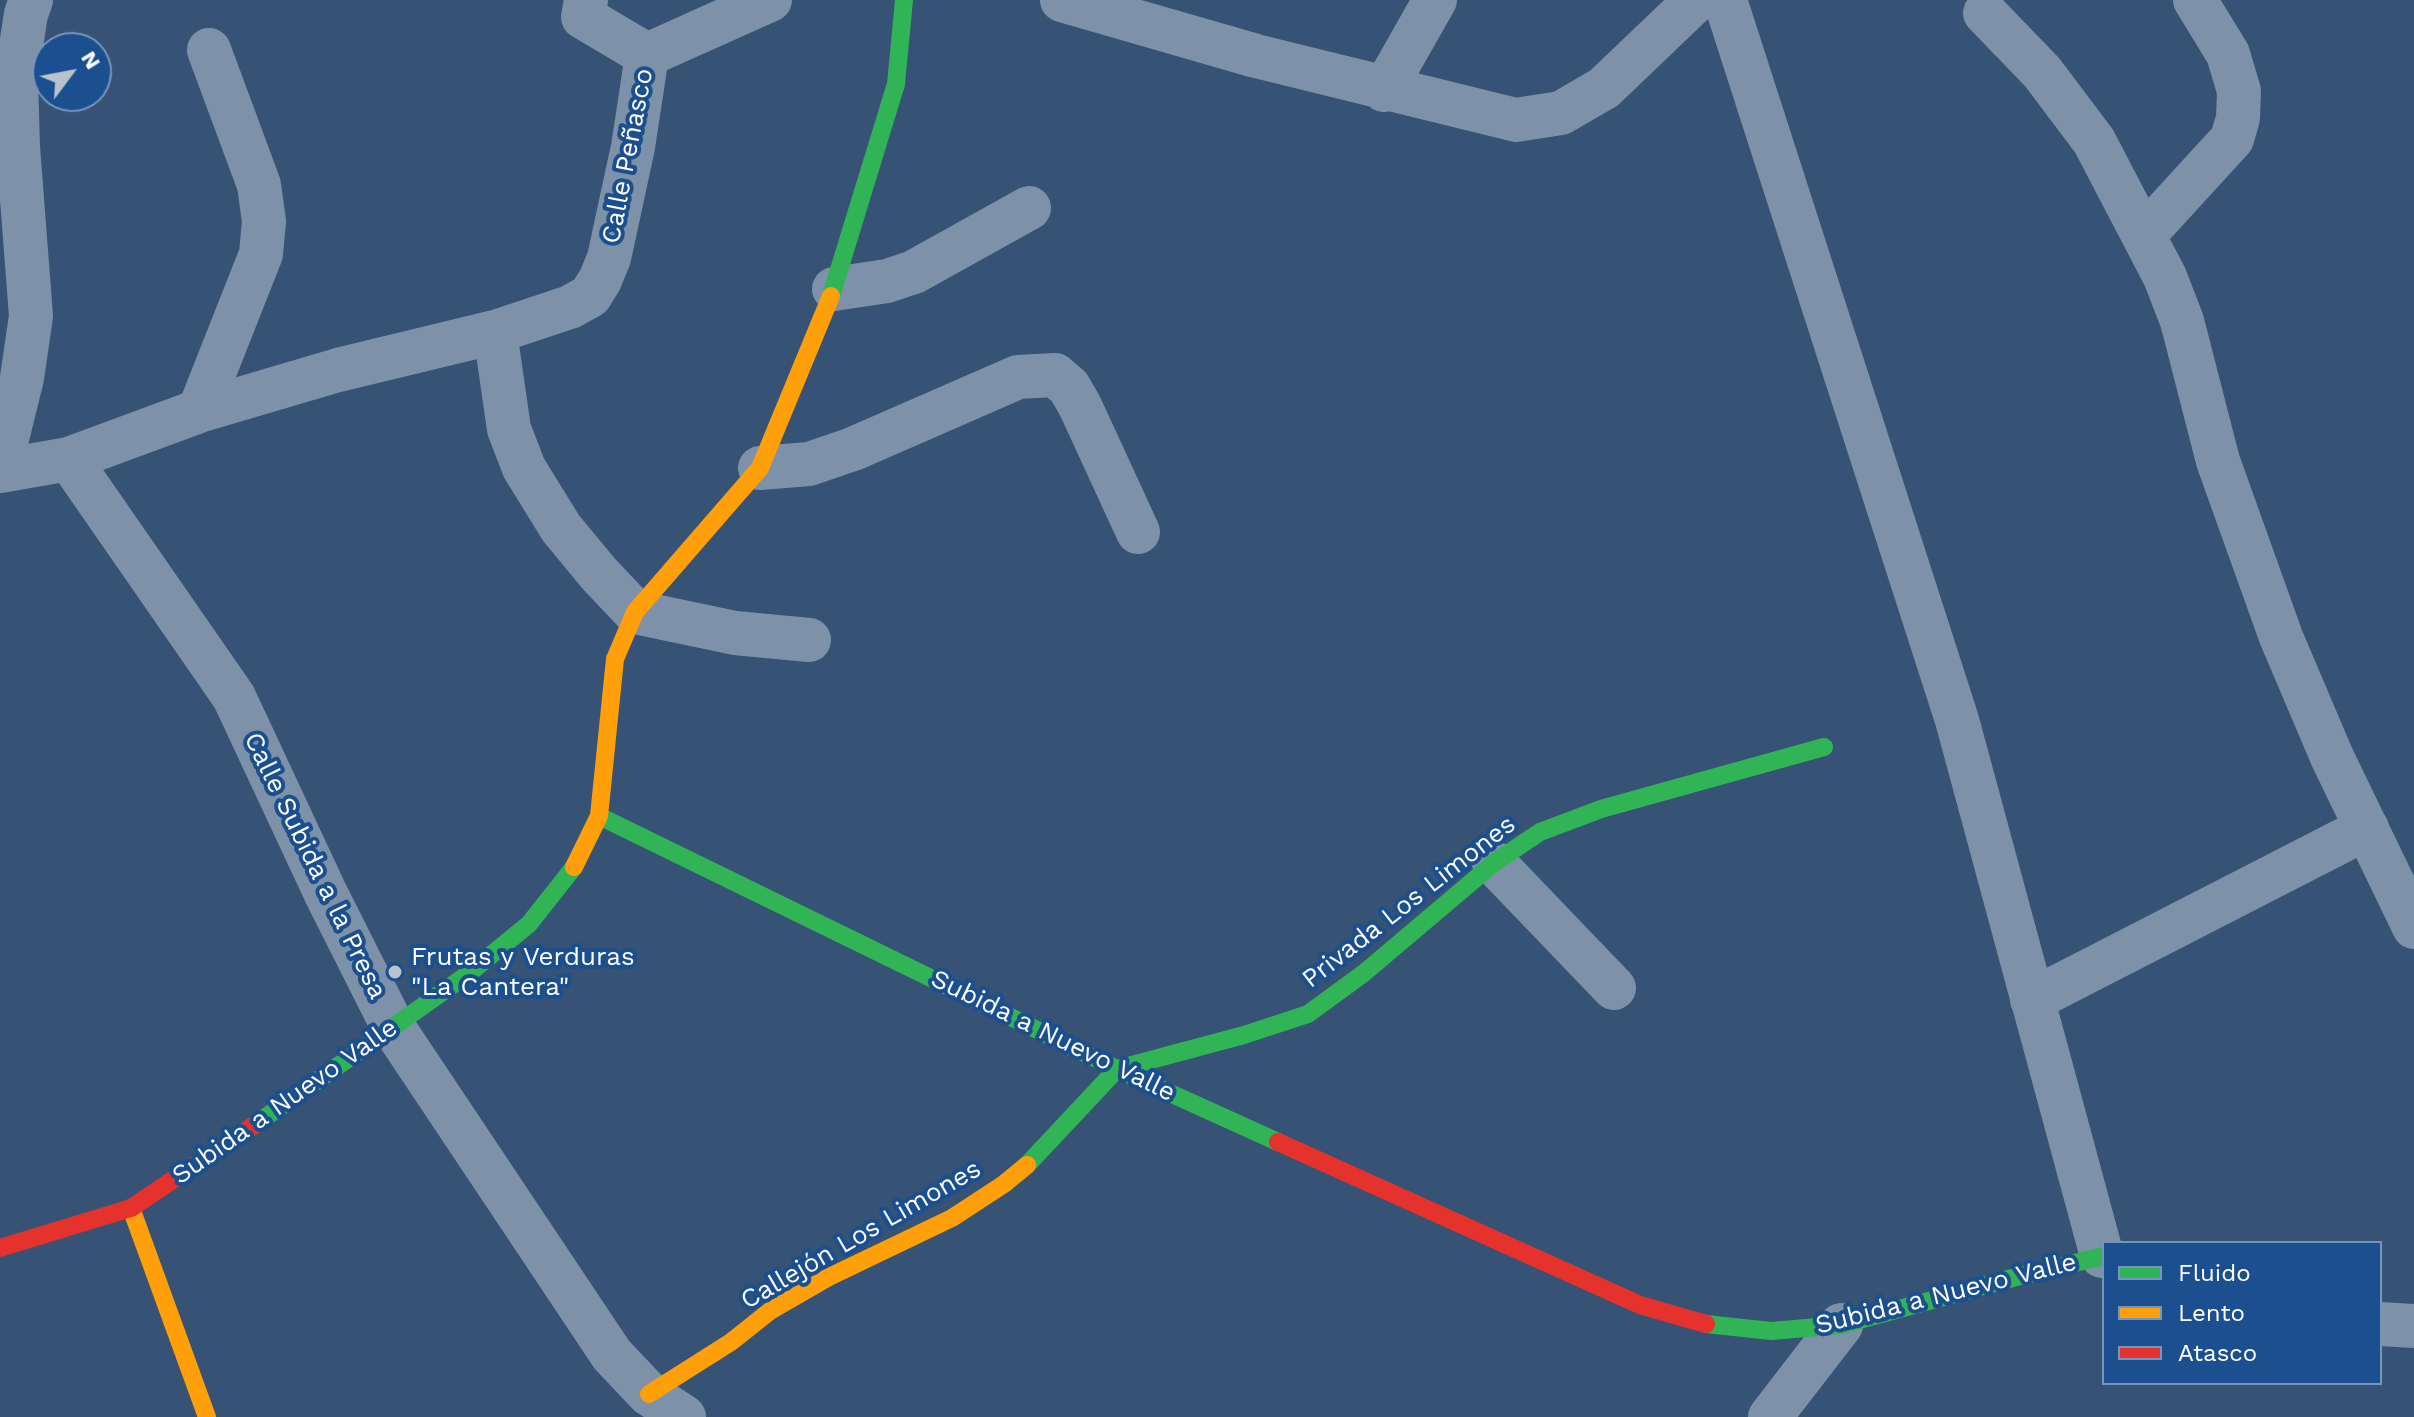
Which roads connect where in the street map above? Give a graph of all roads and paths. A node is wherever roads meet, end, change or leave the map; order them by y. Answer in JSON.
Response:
{"nodes":[{"id":1,"x":31,"y":0,"type":"edge"},
{"id":2,"x":770,"y":0,"type":"edge"},
{"id":3,"x":904,"y":0,"type":"edge"},
{"id":4,"x":1062,"y":0,"type":"edge"},
{"id":5,"x":1435,"y":0,"type":"edge"},
{"id":6,"x":1696,"y":0,"type":"edge"},
{"id":7,"x":1725,"y":0,"type":"edge"},
{"id":8,"x":2195,"y":0,"type":"edge"},
{"id":9,"x":575,"y":6,"type":"edge"},
{"id":10,"x":1985,"y":13,"type":"dead end"},
{"id":11,"x":209,"y":50,"type":"dead end"},
{"id":12,"x":647,"y":55,"type":"junction"},
{"id":13,"x":1384,"y":90,"type":"junction"},
{"id":14,"x":1029,"y":208,"type":"dead end"},
{"id":15,"x":12,"y":222,"type":"edge"},
{"id":16,"x":2144,"y":235,"type":"junction"},
{"id":17,"x":834,"y":289,"type":"junction"},
{"id":18,"x":495,"y":332,"type":"junction"},
{"id":19,"x":199,"y":411,"type":"junction"},
{"id":20,"x":69,"y":459,"type":"junction"},
{"id":21,"x":760,"y":468,"type":"junction"},
{"id":22,"x":0,"y":469,"type":"edge"},
{"id":23,"x":1138,"y":532,"type":"dead end"},
{"id":24,"x":635,"y":612,"type":"junction"},
{"id":25,"x":809,"y":640,"type":"dead end"},
{"id":26,"x":1824,"y":747,"type":"dead end"},
{"id":27,"x":599,"y":816,"type":"junction"},
{"id":28,"x":2367,"y":828,"type":"junction"},
{"id":29,"x":1494,"y":863,"type":"junction"},
{"id":30,"x":2412,"y":919,"type":"edge"},
{"id":31,"x":1614,"y":988,"type":"dead end"},
{"id":32,"x":2032,"y":1000,"type":"junction"},
{"id":33,"x":393,"y":1027,"type":"junction"},
{"id":34,"x":1117,"y":1069,"type":"junction"},
{"id":35,"x":131,"y":1208,"type":"junction"},
{"id":36,"x":0,"y":1248,"type":"edge"},
{"id":37,"x":2102,"y":1252,"type":"edge"},
{"id":38,"x":2102,"y":1256,"type":"edge"},
{"id":39,"x":2382,"y":1324,"type":"edge"},
{"id":40,"x":1841,"y":1325,"type":"junction"},
{"id":41,"x":2414,"y":1326,"type":"edge"},
{"id":42,"x":666,"y":1405,"type":"edge"},
{"id":43,"x":207,"y":1417,"type":"edge"},
{"id":44,"x":1770,"y":1417,"type":"edge"}],
"edges":[{"from":1,"to":15,"type":"street"},
{"from":2,"to":12,"type":"street"},
{"from":3,"to":17,"type":"street"},
{"from":4,"to":13,"type":"street"},
{"from":5,"to":13,"type":"street"},
{"from":6,"to":13,"type":"street"},
{"from":7,"to":32,"type":"street"},
{"from":8,"to":16,"type":"street"},
{"from":9,"to":12,"type":"street","name":"Calle Peñasco"},
{"from":10,"to":16,"type":"street"},
{"from":11,"to":19,"type":"street"},
{"from":12,"to":18,"type":"street","name":"Calle Peñasco"},
{"from":14,"to":17,"type":"street"},
{"from":15,"to":22,"type":"street"},
{"from":16,"to":28,"type":"street"},
{"from":17,"to":21,"type":"street"},
{"from":18,"to":19,"type":"street"},
{"from":18,"to":24,"type":"street"},
{"from":19,"to":20,"type":"street"},
{"from":20,"to":22,"type":"street"},
{"from":20,"to":33,"type":"street","name":"Calle Subida a la Presa"},
{"from":21,"to":23,"type":"street"},
{"from":21,"to":24,"type":"street"},
{"from":24,"to":25,"type":"street"},
{"from":24,"to":27,"type":"street"},
{"from":26,"to":29,"type":"street","name":"Privada Los Limones"},
{"from":27,"to":33,"type":"street","name":"Subida a Nuevo Valle"},
{"from":27,"to":34,"type":"street","name":"Subida a Nuevo Valle"},
{"from":28,"to":30,"type":"street"},
{"from":28,"to":32,"type":"street"},
{"from":29,"to":31,"type":"street"},
{"from":29,"to":34,"type":"street","name":"Privada Los Limones"},
{"from":32,"to":37,"type":"street"},
{"from":33,"to":35,"type":"street","name":"Subida a Nuevo Valle"},
{"from":33,"to":42,"type":"street","name":"Calle Subida a la Presa"},
{"from":34,"to":40,"type":"street","name":"Subida a Nuevo Valle"},
{"from":34,"to":42,"type":"street","name":"Callejón Los Limones"},
{"from":35,"to":36,"type":"street","name":"Subida a Nuevo Valle"},
{"from":35,"to":43,"type":"street"},
{"from":38,"to":40,"type":"street","name":"Subida a Nuevo Valle"},
{"from":39,"to":41,"type":"street"},
{"from":40,"to":44,"type":"street"}]}
